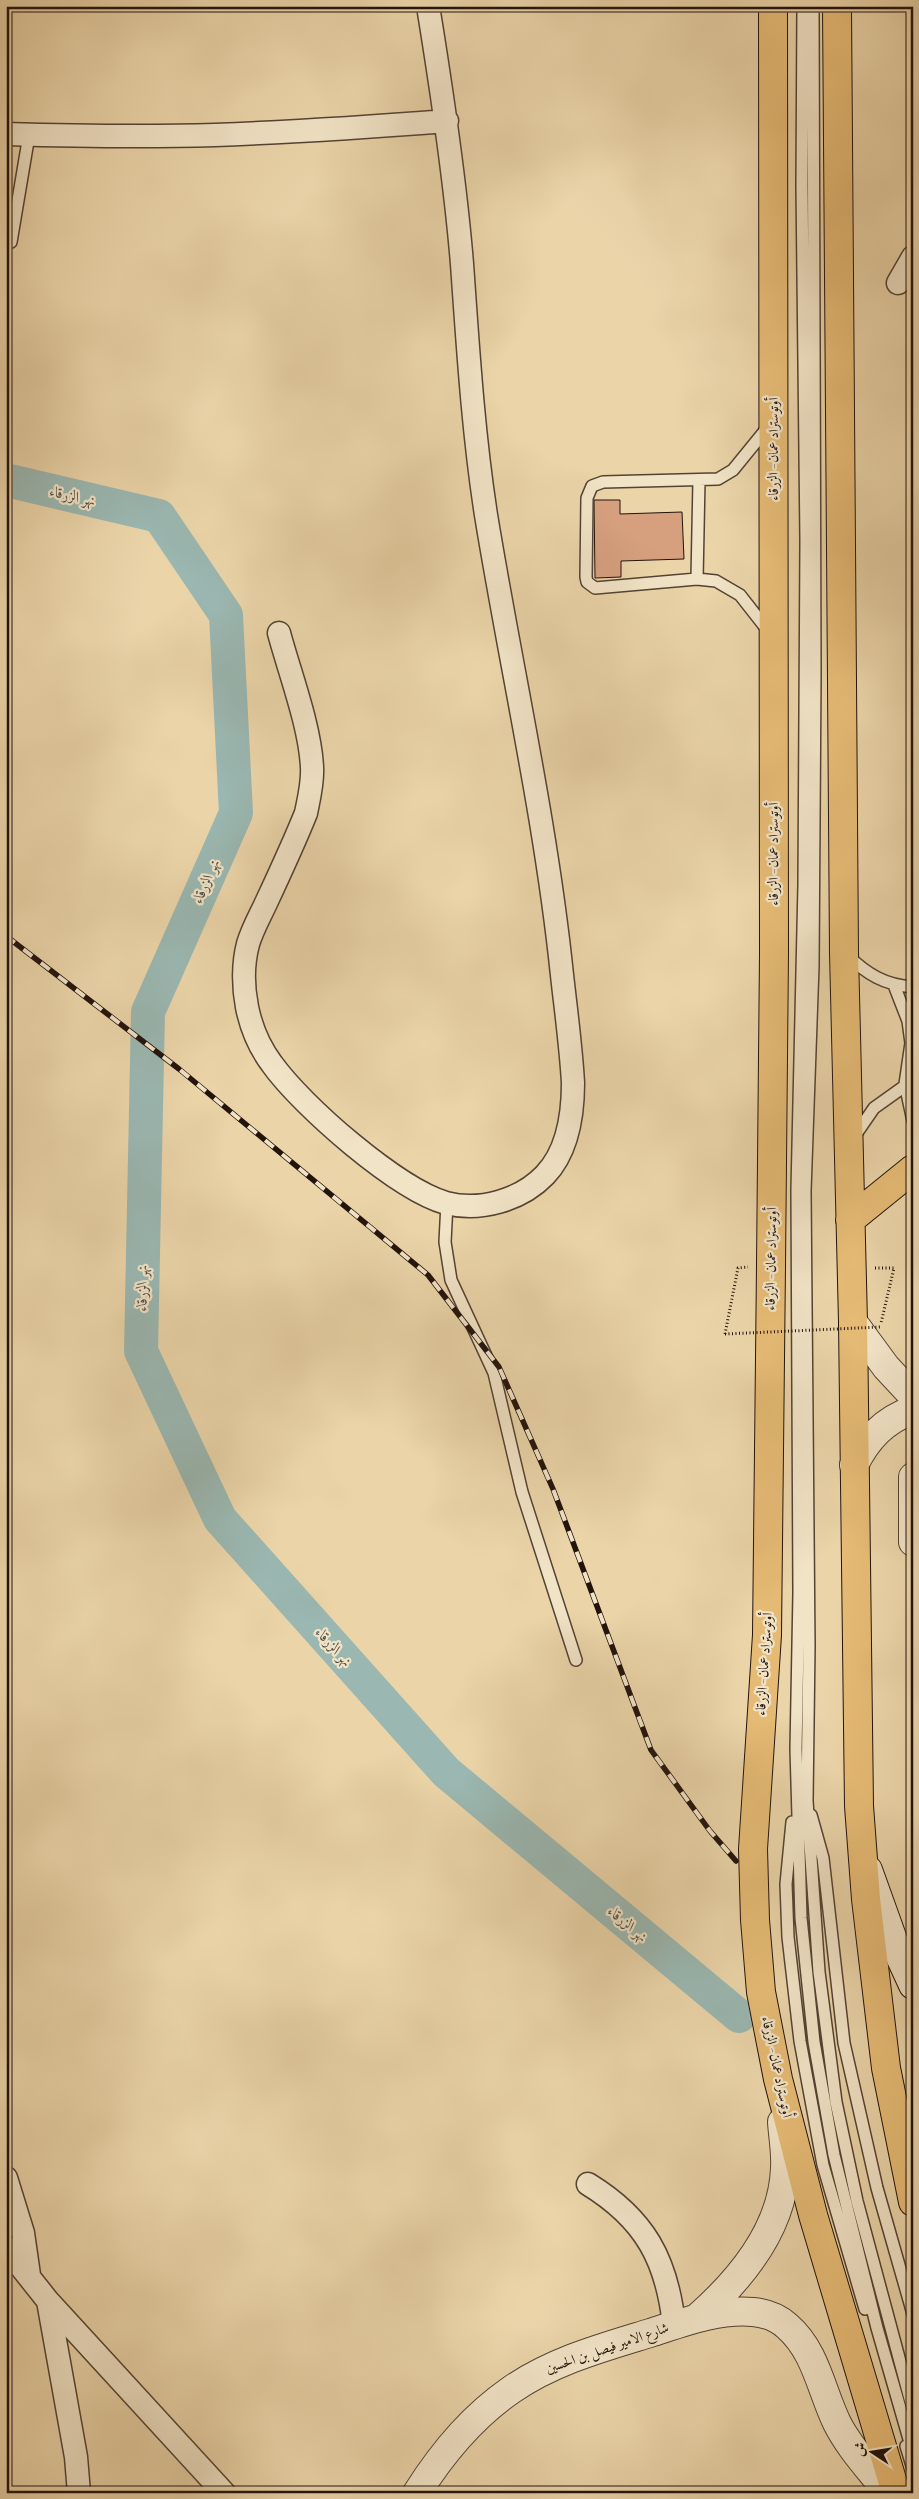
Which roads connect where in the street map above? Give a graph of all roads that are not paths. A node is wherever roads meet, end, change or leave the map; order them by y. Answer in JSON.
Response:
{"nodes":[{"id":1,"x":428,"y":6,"type":"edge"},
{"id":2,"x":773,"y":6,"type":"edge"},
{"id":3,"x":802,"y":6,"type":"edge"},
{"id":4,"x":812,"y":6,"type":"edge"},
{"id":5,"x":838,"y":6,"type":"edge"},
{"id":6,"x":447,"y":121,"type":"junction"},
{"id":7,"x":6,"y":134,"type":"edge"},
{"id":8,"x":29,"y":135,"type":"junction"},
{"id":9,"x":11,"y":242,"type":"dead end"},
{"id":10,"x":913,"y":257,"type":"edge"},
{"id":11,"x":898,"y":283,"type":"dead end"},
{"id":12,"x":773,"y":419,"type":"junction"},
{"id":13,"x":699,"y":480,"type":"junction"},
{"id":14,"x":698,"y":579,"type":"junction"},
{"id":15,"x":279,"y":633,"type":"dead end"},
{"id":16,"x":773,"y":637,"type":"junction"},
{"id":17,"x":844,"y":953,"type":"junction"},
{"id":18,"x":894,"y":985,"type":"junction"},
{"id":19,"x":913,"y":986,"type":"edge"},
{"id":20,"x":909,"y":1083,"type":"edge"},
{"id":21,"x":913,"y":1121,"type":"edge"},
{"id":22,"x":849,"y":1145,"type":"junction"},
{"id":23,"x":913,"y":1169,"type":"edge"},
{"id":24,"x":447,"y":1203,"type":"junction"},
{"id":25,"x":850,"y":1220,"type":"junction"},
{"id":26,"x":853,"y":1322,"type":"junction"},
{"id":27,"x":913,"y":1396,"type":"edge"},
{"id":28,"x":913,"y":1410,"type":"edge"},
{"id":29,"x":854,"y":1465,"type":"junction"},
{"id":30,"x":913,"y":1477,"type":"edge"},
{"id":31,"x":913,"y":1542,"type":"edge"},
{"id":32,"x":576,"y":1660,"type":"dead end"},
{"id":33,"x":802,"y":1802,"type":"junction"},
{"id":34,"x":863,"y":1858,"type":"junction"},
{"id":35,"x":913,"y":1985,"type":"edge"},
{"id":36,"x":778,"y":2079,"type":"junction"},
{"id":37,"x":900,"y":2136,"type":"junction"},
{"id":38,"x":913,"y":2165,"type":"edge"},
{"id":39,"x":6,"y":2178,"type":"edge"},
{"id":40,"x":588,"y":2184,"type":"dead end"},
{"id":41,"x":913,"y":2202,"type":"edge"},
{"id":42,"x":6,"y":2248,"type":"edge"},
{"id":43,"x":30,"y":2276,"type":"junction"},
{"id":44,"x":48,"y":2301,"type":"junction"},
{"id":45,"x":913,"y":2314,"type":"edge"},
{"id":46,"x":686,"y":2321,"type":"junction"},
{"id":47,"x":913,"y":2410,"type":"edge"},
{"id":48,"x":913,"y":2453,"type":"edge"},
{"id":49,"x":913,"y":2469,"type":"edge"},
{"id":50,"x":79,"y":2493,"type":"edge"},
{"id":51,"x":224,"y":2493,"type":"edge"},
{"id":52,"x":417,"y":2493,"type":"edge"},
{"id":53,"x":888,"y":2493,"type":"edge"},
{"id":54,"x":896,"y":2493,"type":"edge"}],
"edges":[{"from":1,"to":6,"type":"street"},
{"from":2,"to":12,"type":"highway","name":"أوتوستراد عمان - الزرقاء"},
{"from":3,"to":33,"type":"lane"},
{"from":4,"to":33,"type":"lane"},
{"from":5,"to":17,"type":"highway"},
{"from":6,"to":8,"type":"street"},
{"from":6,"to":24,"type":"street"},
{"from":7,"to":8,"type":"street"},
{"from":8,"to":9,"type":"lane"},
{"from":10,"to":11,"type":"street"},
{"from":12,"to":13,"type":"lane"},
{"from":12,"to":16,"type":"highway","name":"أوتوستراد عمان - الزرقاء"},
{"from":13,"to":14,"type":"lane"},
{"from":13,"to":14,"type":"lane"},
{"from":14,"to":16,"type":"lane"},
{"from":15,"to":24,"type":"street"},
{"from":16,"to":36,"type":"highway","name":"أوتوستراد عمان - الزرقاء"},
{"from":17,"to":18,"type":"lane"},
{"from":17,"to":22,"type":"highway"},
{"from":18,"to":19,"type":"lane"},
{"from":18,"to":20,"type":"lane"},
{"from":20,"to":21,"type":"lane"},
{"from":20,"to":22,"type":"lane"},
{"from":22,"to":25,"type":"highway"},
{"from":23,"to":25,"type":"highway"},
{"from":24,"to":32,"type":"lane"},
{"from":25,"to":26,"type":"highway"},
{"from":26,"to":27,"type":"street"},
{"from":26,"to":29,"type":"highway"},
{"from":28,"to":29,"type":"street"},
{"from":29,"to":34,"type":"highway"},
{"from":30,"to":31,"type":"street"},
{"from":33,"to":45,"type":"lane"},
{"from":33,"to":47,"type":"lane"},
{"from":33,"to":48,"type":"lane"},
{"from":33,"to":49,"type":"lane"},
{"from":34,"to":35,"type":"street"},
{"from":34,"to":37,"type":"highway"},
{"from":36,"to":46,"type":"street","name":"شارع الامير فيصل بن الحسين"},
{"from":36,"to":54,"type":"highway","name":"أوتوستراد عمان - الزرقاء"},
{"from":37,"to":38,"type":"highway"},
{"from":37,"to":41,"type":"highway"},
{"from":39,"to":43,"type":"street"},
{"from":40,"to":46,"type":"street"},
{"from":42,"to":43,"type":"street"},
{"from":43,"to":44,"type":"street"},
{"from":44,"to":50,"type":"street"},
{"from":44,"to":51,"type":"street"},
{"from":46,"to":52,"type":"street","name":"شارع الامير فيصل بن الحسين"},
{"from":46,"to":53,"type":"street","name":"شارع الامير فيصل بن الحسين"}]}
